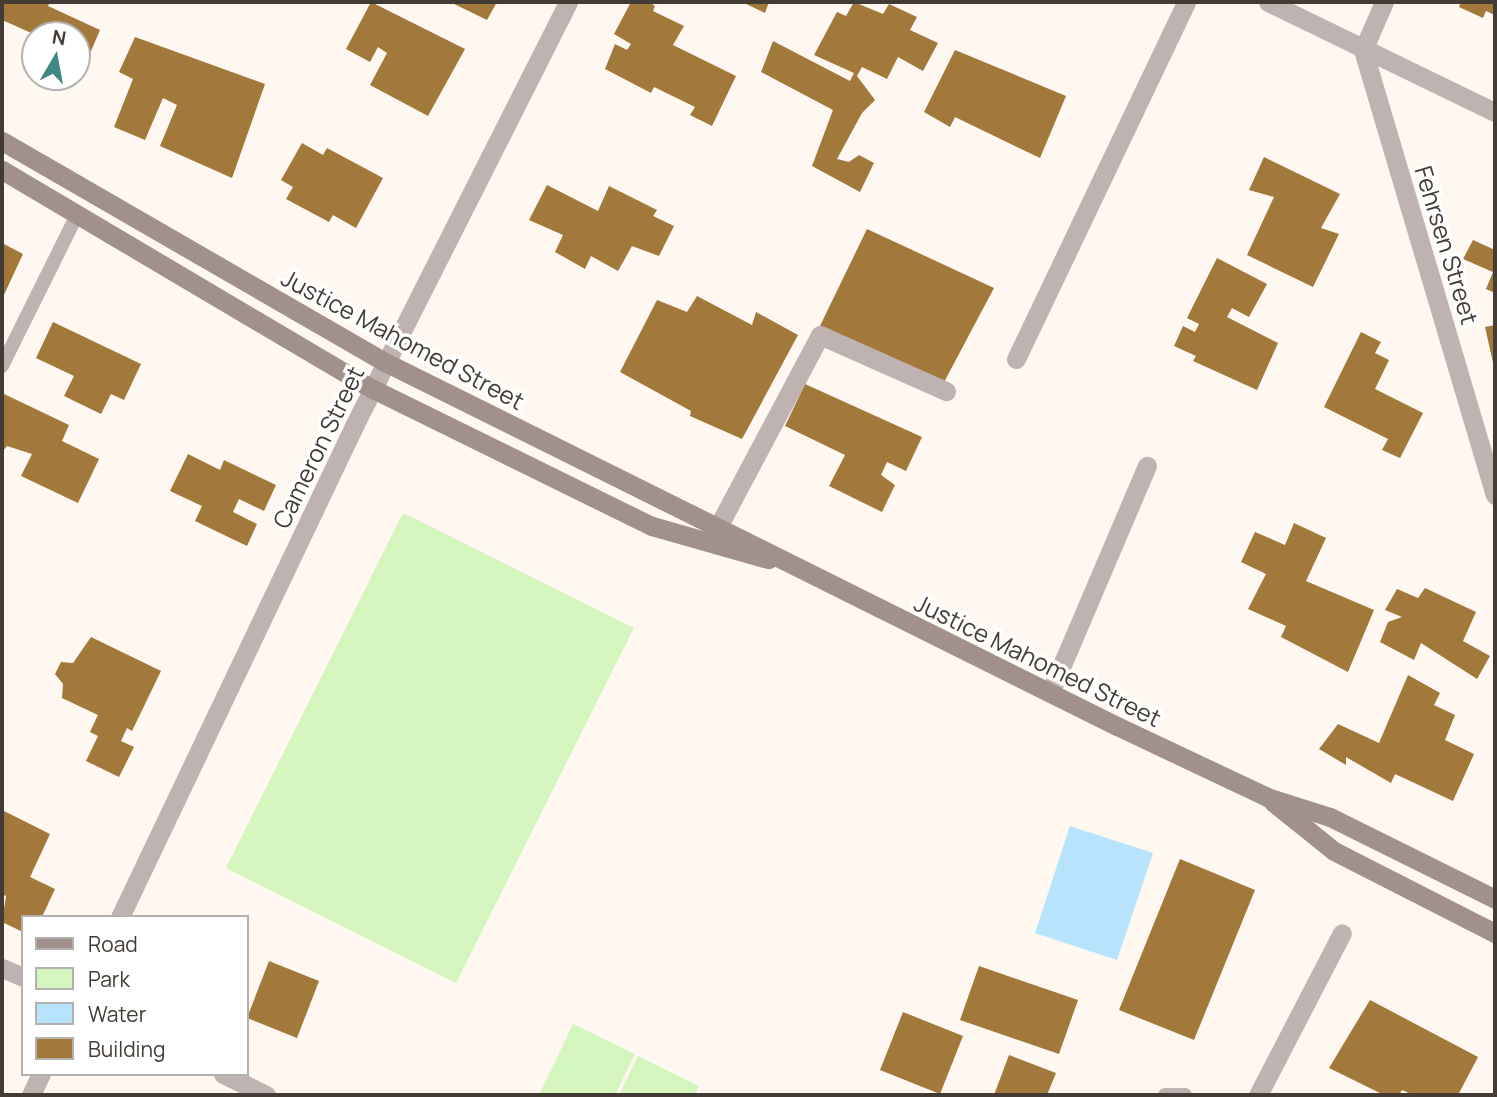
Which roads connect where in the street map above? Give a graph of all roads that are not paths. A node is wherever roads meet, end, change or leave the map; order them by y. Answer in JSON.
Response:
{"nodes":[{"id":1,"x":568,"y":2,"type":"edge"},
{"id":2,"x":1185,"y":2,"type":"edge"},
{"id":3,"x":1268,"y":2,"type":"edge"},
{"id":4,"x":1384,"y":2,"type":"edge"},
{"id":5,"x":1363,"y":50,"type":"junction"},
{"id":6,"x":1495,"y":112,"type":"edge"},
{"id":7,"x":2,"y":141,"type":"edge"},
{"id":8,"x":2,"y":170,"type":"edge"},
{"id":9,"x":77,"y":215,"type":"junction"},
{"id":10,"x":1016,"y":359,"type":"dead end"},
{"id":11,"x":387,"y":363,"type":"junction"},
{"id":12,"x":2,"y":366,"type":"edge"},
{"id":13,"x":373,"y":389,"type":"junction"},
{"id":14,"x":946,"y":391,"type":"dead end"},
{"id":15,"x":1147,"y":466,"type":"dead end"},
{"id":16,"x":1495,"y":495,"type":"edge"},
{"id":17,"x":719,"y":525,"type":"junction"},
{"id":18,"x":789,"y":565,"type":"junction"},
{"id":19,"x":1050,"y":693,"type":"junction"},
{"id":20,"x":1266,"y":797,"type":"junction"},
{"id":21,"x":1495,"y":899,"type":"edge"},
{"id":22,"x":121,"y":915,"type":"edge"},
{"id":23,"x":1342,"y":933,"type":"dead end"},
{"id":24,"x":1495,"y":933,"type":"edge"},
{"id":25,"x":2,"y":968,"type":"edge"},
{"id":26,"x":21,"y":976,"type":"edge"},
{"id":27,"x":40,"y":1076,"type":"edge"},
{"id":28,"x":227,"y":1076,"type":"edge"},
{"id":29,"x":31,"y":1095,"type":"edge"},
{"id":30,"x":266,"y":1095,"type":"edge"},
{"id":31,"x":1165,"y":1095,"type":"edge"},
{"id":32,"x":1185,"y":1095,"type":"edge"},
{"id":33,"x":1258,"y":1095,"type":"edge"}],
"edges":[{"from":1,"to":11,"type":"street","name":"Cameron Street"},
{"from":2,"to":10,"type":"street"},
{"from":3,"to":5,"type":"street"},
{"from":4,"to":5,"type":"street"},
{"from":5,"to":6,"type":"street"},
{"from":5,"to":16,"type":"street","name":"Fehrsen Street"},
{"from":7,"to":11,"type":"main road","name":"Justice Mahomed Street"},
{"from":8,"to":9,"type":"main road","name":"Justice Mahomed Street"},
{"from":9,"to":12,"type":"lane"},
{"from":9,"to":13,"type":"main road","name":"Justice Mahomed Street"},
{"from":11,"to":13,"type":"street","name":"Cameron Street"},
{"from":11,"to":17,"type":"main road","name":"Justice Mahomed Street"},
{"from":13,"to":18,"type":"main road","name":"Justice Mahomed Street"},
{"from":13,"to":22,"type":"street","name":"Cameron Street"},
{"from":14,"to":17,"type":"street"},
{"from":15,"to":19,"type":"street"},
{"from":17,"to":18,"type":"main road","name":"Justice Mahomed Street"},
{"from":18,"to":19,"type":"main road","name":"Justice Mahomed Street"},
{"from":19,"to":20,"type":"main road","name":"Justice Mahomed Street"},
{"from":20,"to":21,"type":"main road","name":"Justice Mahomed Street"},
{"from":20,"to":24,"type":"main road","name":"Justice Mahomed Street"},
{"from":23,"to":33,"type":"street"},
{"from":25,"to":26,"type":"street"},
{"from":27,"to":29,"type":"street"},
{"from":28,"to":30,"type":"street"},
{"from":31,"to":32,"type":"lane"}]}
